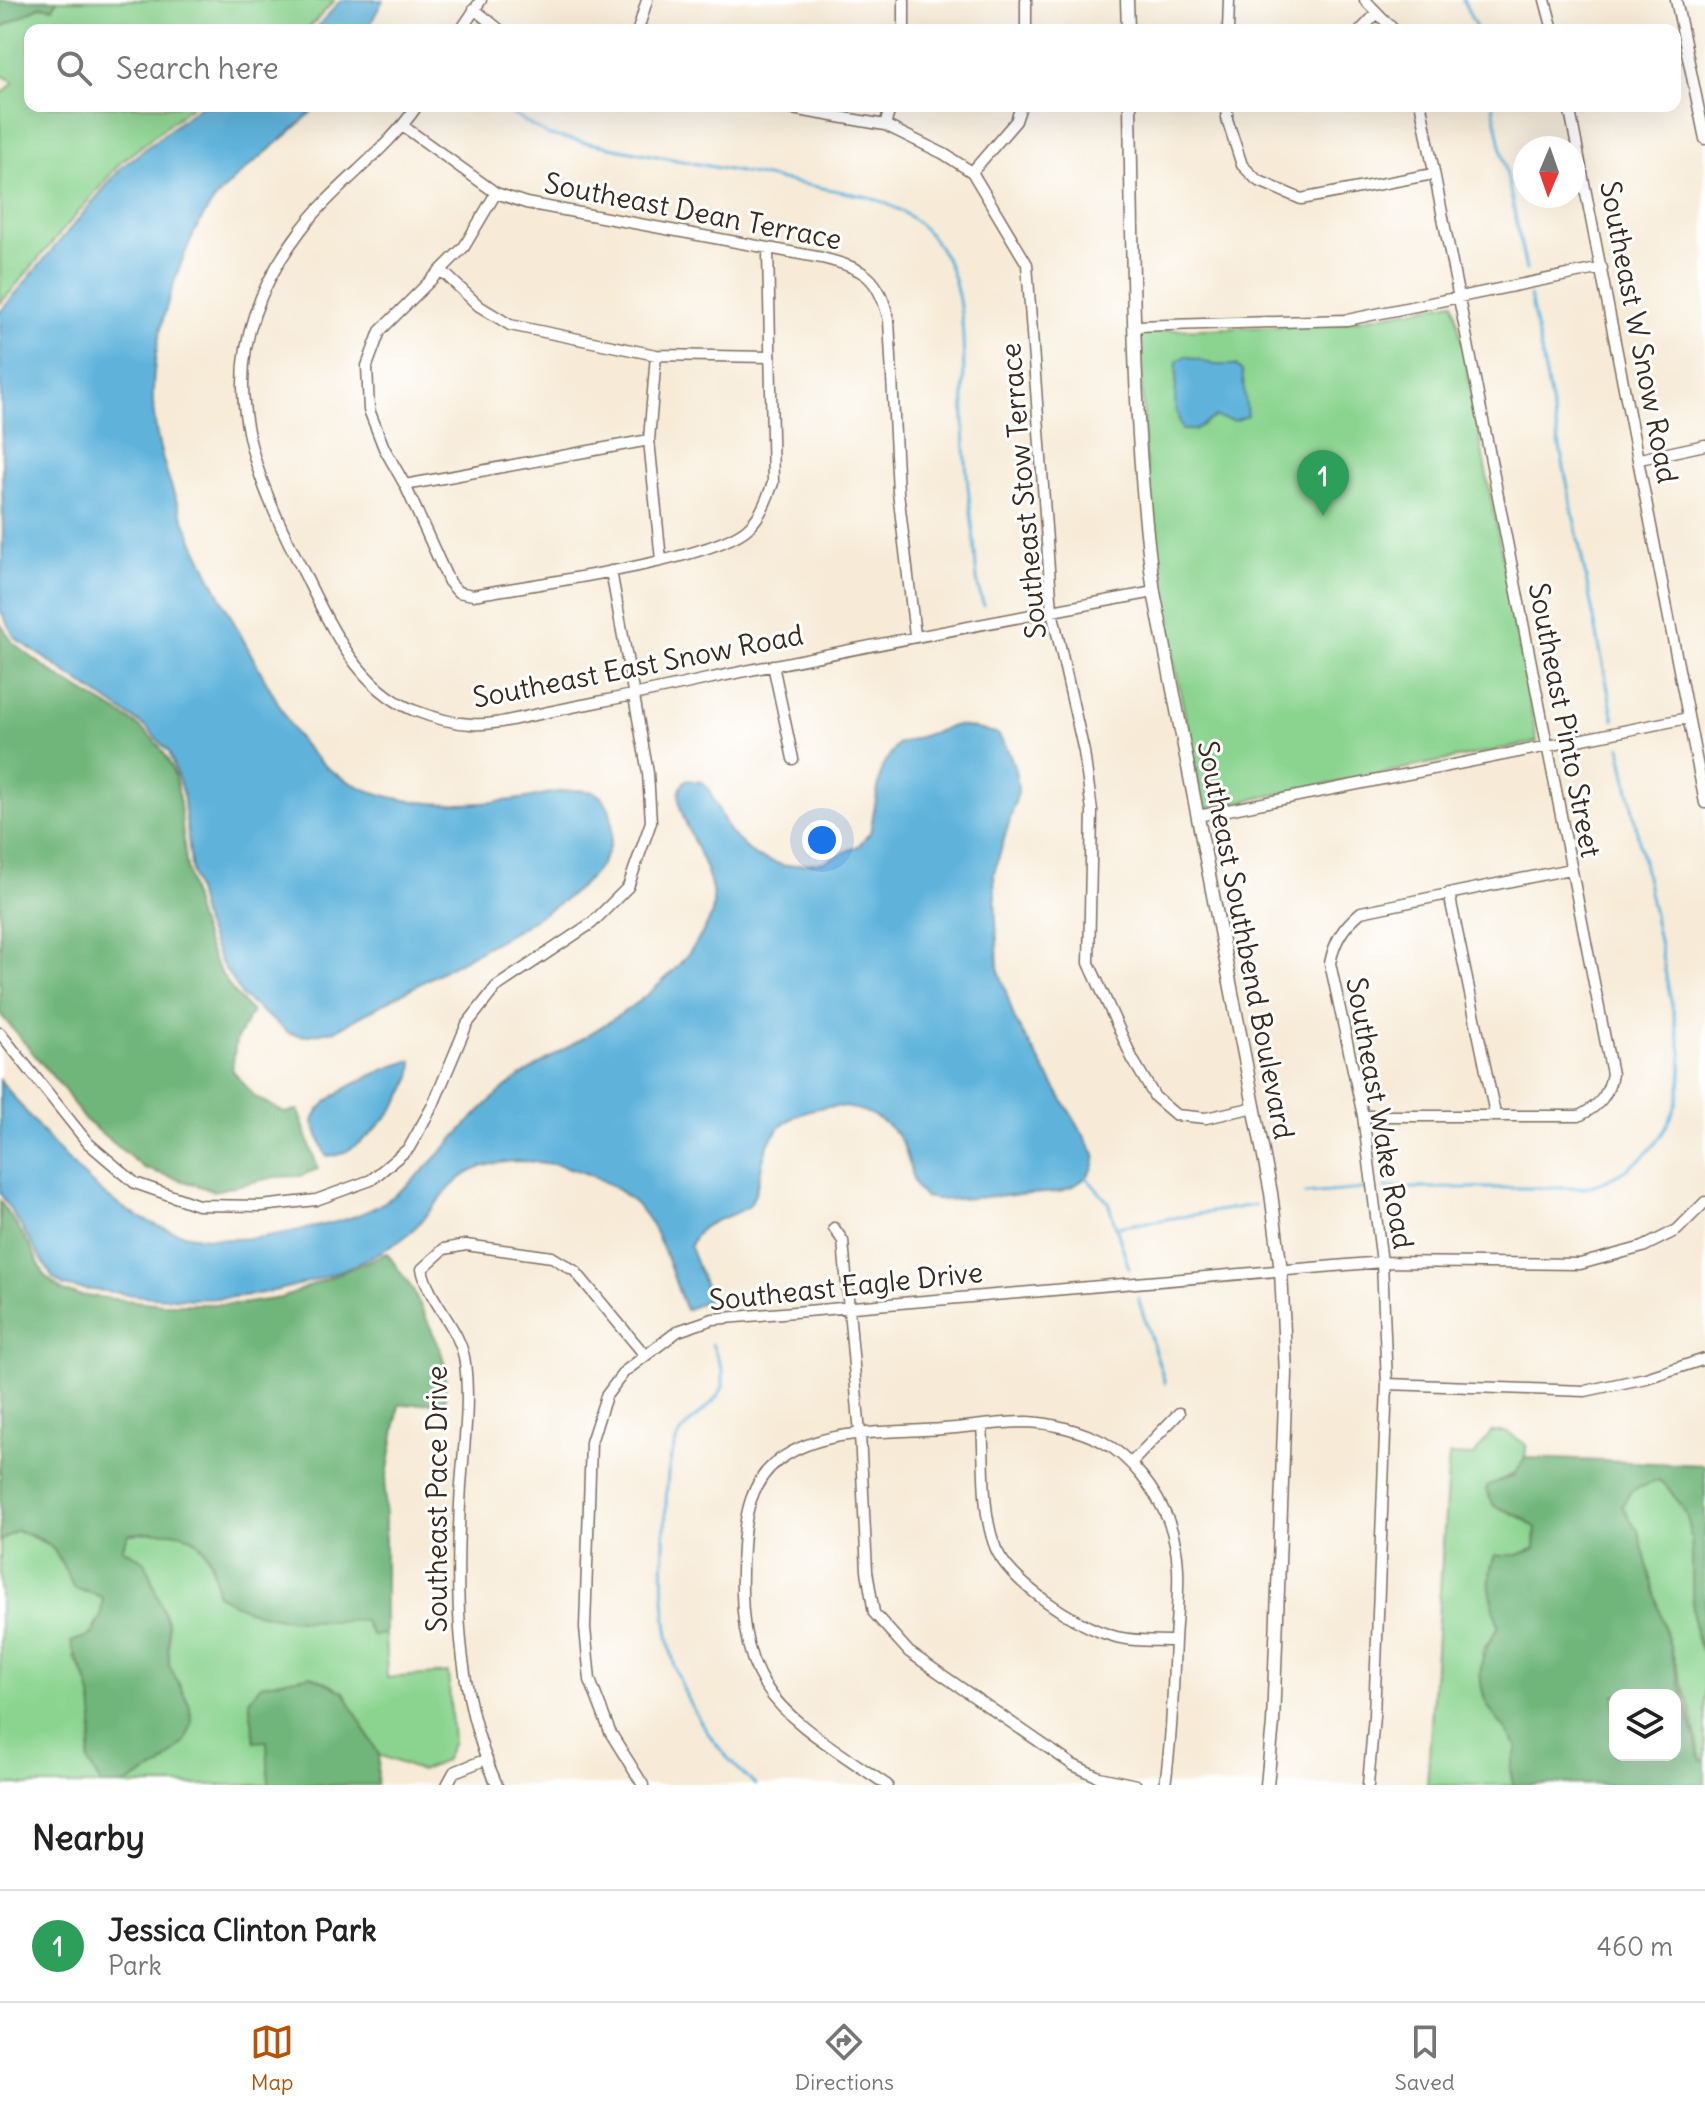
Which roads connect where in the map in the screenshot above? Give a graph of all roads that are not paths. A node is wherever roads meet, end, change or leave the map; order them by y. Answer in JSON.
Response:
{"nodes":[{"id":1,"x":647,"y":0,"type":"edge"},
{"id":2,"x":904,"y":0,"type":"edge"},
{"id":3,"x":1026,"y":0,"type":"edge"},
{"id":4,"x":1127,"y":0,"type":"edge"},
{"id":5,"x":1229,"y":0,"type":"edge"},
{"id":6,"x":1365,"y":0,"type":"edge"},
{"id":7,"x":1545,"y":0,"type":"edge"},
{"id":8,"x":1676,"y":0,"type":"edge"},
{"id":9,"x":478,"y":4,"type":"edge"},
{"id":10,"x":1377,"y":13,"type":"junction"},
{"id":11,"x":465,"y":24,"type":"edge"},
{"id":12,"x":495,"y":24,"type":"edge"},
{"id":13,"x":640,"y":24,"type":"edge"},
{"id":14,"x":904,"y":24,"type":"edge"},
{"id":15,"x":1026,"y":24,"type":"edge"},
{"id":16,"x":1128,"y":24,"type":"edge"},
{"id":17,"x":1228,"y":24,"type":"edge"},
{"id":18,"x":1367,"y":24,"type":"edge"},
{"id":19,"x":1388,"y":24,"type":"edge"},
{"id":20,"x":1551,"y":24,"type":"edge"},
{"id":21,"x":413,"y":112,"type":"edge"},
{"id":22,"x":810,"y":112,"type":"edge"},
{"id":23,"x":889,"y":112,"type":"edge"},
{"id":24,"x":1019,"y":112,"type":"edge"},
{"id":25,"x":1130,"y":112,"type":"edge"},
{"id":26,"x":1227,"y":112,"type":"edge"},
{"id":27,"x":1422,"y":112,"type":"edge"},
{"id":28,"x":1570,"y":112,"type":"edge"},
{"id":29,"x":885,"y":125,"type":"junction"},
{"id":30,"x":403,"y":126,"type":"junction"},
{"id":31,"x":1705,"y":139,"type":"edge"},
{"id":32,"x":972,"y":172,"type":"junction"},
{"id":33,"x":1433,"y":174,"type":"junction"},
{"id":34,"x":496,"y":193,"type":"junction"},
{"id":35,"x":768,"y":251,"type":"junction"},
{"id":36,"x":1602,"y":268,"type":"junction"},
{"id":37,"x":441,"y":270,"type":"junction"},
{"id":38,"x":1457,"y":297,"type":"junction"},
{"id":39,"x":1135,"y":326,"type":"junction"},
{"id":40,"x":656,"y":355,"type":"junction"},
{"id":41,"x":769,"y":357,"type":"junction"},
{"id":42,"x":649,"y":440,"type":"junction"},
{"id":43,"x":1705,"y":445,"type":"edge"},
{"id":44,"x":1640,"y":459,"type":"junction"},
{"id":45,"x":405,"y":485,"type":"junction"},
{"id":46,"x":661,"y":560,"type":"junction"},
{"id":47,"x":611,"y":571,"type":"junction"},
{"id":48,"x":1154,"y":592,"type":"junction"},
{"id":49,"x":1052,"y":611,"type":"junction"},
{"id":50,"x":915,"y":635,"type":"junction"},
{"id":51,"x":773,"y":665,"type":"junction"},
{"id":52,"x":634,"y":695,"type":"junction"},
{"id":53,"x":1688,"y":718,"type":"junction"},
{"id":54,"x":1546,"y":747,"type":"junction"},
{"id":55,"x":793,"y":759,"type":"dead end"},
{"id":56,"x":1705,"y":803,"type":"edge"},
{"id":57,"x":1198,"y":816,"type":"junction"},
{"id":58,"x":1570,"y":869,"type":"junction"},
{"id":59,"x":1449,"y":893,"type":"junction"},
{"id":60,"x":0,"y":1033,"type":"edge"},
{"id":61,"x":1255,"y":1107,"type":"junction"},
{"id":62,"x":1495,"y":1114,"type":"junction"},
{"id":63,"x":1363,"y":1116,"type":"junction"},
{"id":64,"x":1705,"y":1202,"type":"edge"},
{"id":65,"x":834,"y":1228,"type":"dead end"},
{"id":66,"x":1382,"y":1262,"type":"junction"},
{"id":67,"x":1281,"y":1271,"type":"junction"},
{"id":68,"x":849,"y":1308,"type":"junction"},
{"id":69,"x":644,"y":1354,"type":"junction"},
{"id":70,"x":1705,"y":1359,"type":"edge"},
{"id":71,"x":1387,"y":1384,"type":"junction"},
{"id":72,"x":1179,"y":1413,"type":"dead end"},
{"id":73,"x":982,"y":1426,"type":"junction"},
{"id":74,"x":860,"y":1434,"type":"junction"},
{"id":75,"x":1131,"y":1463,"type":"junction"},
{"id":76,"x":1175,"y":1641,"type":"junction"},
{"id":77,"x":487,"y":1759,"type":"junction"},
{"id":78,"x":492,"y":1784,"type":"edge"},
{"id":79,"x":447,"y":1785,"type":"edge"},
{"id":80,"x":643,"y":1785,"type":"edge"},
{"id":81,"x":887,"y":1785,"type":"edge"},
{"id":82,"x":1136,"y":1785,"type":"edge"},
{"id":83,"x":1165,"y":1785,"type":"edge"},
{"id":84,"x":1267,"y":1785,"type":"edge"},
{"id":85,"x":1368,"y":1785,"type":"edge"}],
"edges":[{"from":1,"to":13,"type":"street"},
{"from":2,"to":14,"type":"street"},
{"from":3,"to":15,"type":"street"},
{"from":4,"to":16,"type":"street"},
{"from":5,"to":17,"type":"street"},
{"from":6,"to":10,"type":"street"},
{"from":7,"to":20,"type":"street"},
{"from":8,"to":31,"type":"street"},
{"from":9,"to":11,"type":"street"},
{"from":9,"to":12,"type":"street"},
{"from":10,"to":18,"type":"street"},
{"from":10,"to":19,"type":"street"},
{"from":21,"to":30,"type":"street","name":"Southeast East Snow Road"},
{"from":22,"to":29,"type":"street","name":"Southeast Stow Terrace"},
{"from":23,"to":29,"type":"street"},
{"from":24,"to":32,"type":"street"},
{"from":25,"to":39,"type":"street","name":"Southeast Southbend Boulevard"},
{"from":26,"to":33,"type":"street"},
{"from":27,"to":33,"type":"street","name":"Southeast Pinto Street"},
{"from":28,"to":36,"type":"street","name":"Southeast W Snow Road"},
{"from":29,"to":32,"type":"street","name":"Southeast Stow Terrace"},
{"from":30,"to":34,"type":"street","name":"Southeast Dean Terrace"},
{"from":30,"to":52,"type":"street","name":"Southeast East Snow Road"},
{"from":32,"to":49,"type":"street","name":"Southeast Stow Terrace"},
{"from":33,"to":38,"type":"street","name":"Southeast Pinto Street"},
{"from":34,"to":35,"type":"street","name":"Southeast Dean Terrace"},
{"from":34,"to":37,"type":"street"},
{"from":35,"to":41,"type":"street"},
{"from":35,"to":50,"type":"street","name":"Southeast Dean Terrace"},
{"from":36,"to":38,"type":"street"},
{"from":36,"to":44,"type":"street","name":"Southeast W Snow Road"},
{"from":37,"to":40,"type":"street"},
{"from":37,"to":45,"type":"street"},
{"from":38,"to":39,"type":"street"},
{"from":38,"to":54,"type":"street","name":"Southeast Pinto Street"},
{"from":39,"to":48,"type":"street","name":"Southeast Southbend Boulevard"},
{"from":40,"to":41,"type":"street"},
{"from":40,"to":42,"type":"street"},
{"from":41,"to":46,"type":"street"},
{"from":42,"to":45,"type":"street"},
{"from":42,"to":46,"type":"street"},
{"from":43,"to":44,"type":"street"},
{"from":44,"to":53,"type":"street","name":"Southeast W Snow Road"},
{"from":45,"to":47,"type":"street"},
{"from":46,"to":47,"type":"street"},
{"from":47,"to":52,"type":"street"},
{"from":48,"to":49,"type":"street","name":"Southeast East Snow Road"},
{"from":48,"to":57,"type":"street","name":"Southeast Southbend Boulevard"},
{"from":49,"to":50,"type":"street","name":"Southeast East Snow Road"},
{"from":49,"to":61,"type":"street","name":"Southeast Stow Terrace"},
{"from":50,"to":51,"type":"street","name":"Southeast East Snow Road"},
{"from":51,"to":52,"type":"street","name":"Southeast East Snow Road"},
{"from":51,"to":55,"type":"street"},
{"from":52,"to":60,"type":"street"},
{"from":53,"to":54,"type":"street"},
{"from":53,"to":56,"type":"street","name":"Southeast W Snow Road"},
{"from":54,"to":57,"type":"street"},
{"from":54,"to":58,"type":"street","name":"Southeast Pinto Street"},
{"from":57,"to":61,"type":"street","name":"Southeast Southbend Boulevard"},
{"from":58,"to":59,"type":"street","name":"Southeast Wake Road"},
{"from":58,"to":62,"type":"street","name":"Southeast Pinto Street"},
{"from":59,"to":62,"type":"street"},
{"from":59,"to":63,"type":"street","name":"Southeast Wake Road"},
{"from":61,"to":67,"type":"street","name":"Southeast Southbend Boulevard"},
{"from":62,"to":63,"type":"street","name":"Southeast Pinto Street"},
{"from":63,"to":66,"type":"street","name":"Southeast Wake Road"},
{"from":64,"to":66,"type":"street"},
{"from":65,"to":68,"type":"street"},
{"from":66,"to":67,"type":"street"},
{"from":66,"to":71,"type":"street","name":"Southeast Wake Road"},
{"from":67,"to":68,"type":"street","name":"Southeast Eagle Drive"},
{"from":67,"to":84,"type":"street","name":"Southeast Southbend Boulevard"},
{"from":68,"to":69,"type":"street","name":"Southeast Eagle Drive"},
{"from":68,"to":74,"type":"street"},
{"from":69,"to":77,"type":"street","name":"Southeast Pace Drive"},
{"from":69,"to":80,"type":"street","name":"Southeast Eagle Drive"},
{"from":70,"to":71,"type":"street"},
{"from":71,"to":85,"type":"street","name":"Southeast Wake Road"},
{"from":72,"to":75,"type":"street"},
{"from":73,"to":74,"type":"street"},
{"from":73,"to":75,"type":"street"},
{"from":73,"to":76,"type":"street"},
{"from":74,"to":81,"type":"street"},
{"from":74,"to":82,"type":"street"},
{"from":75,"to":76,"type":"street"},
{"from":76,"to":83,"type":"street"},
{"from":77,"to":78,"type":"street","name":"Southeast Pace Drive"},
{"from":77,"to":79,"type":"street"}]}
